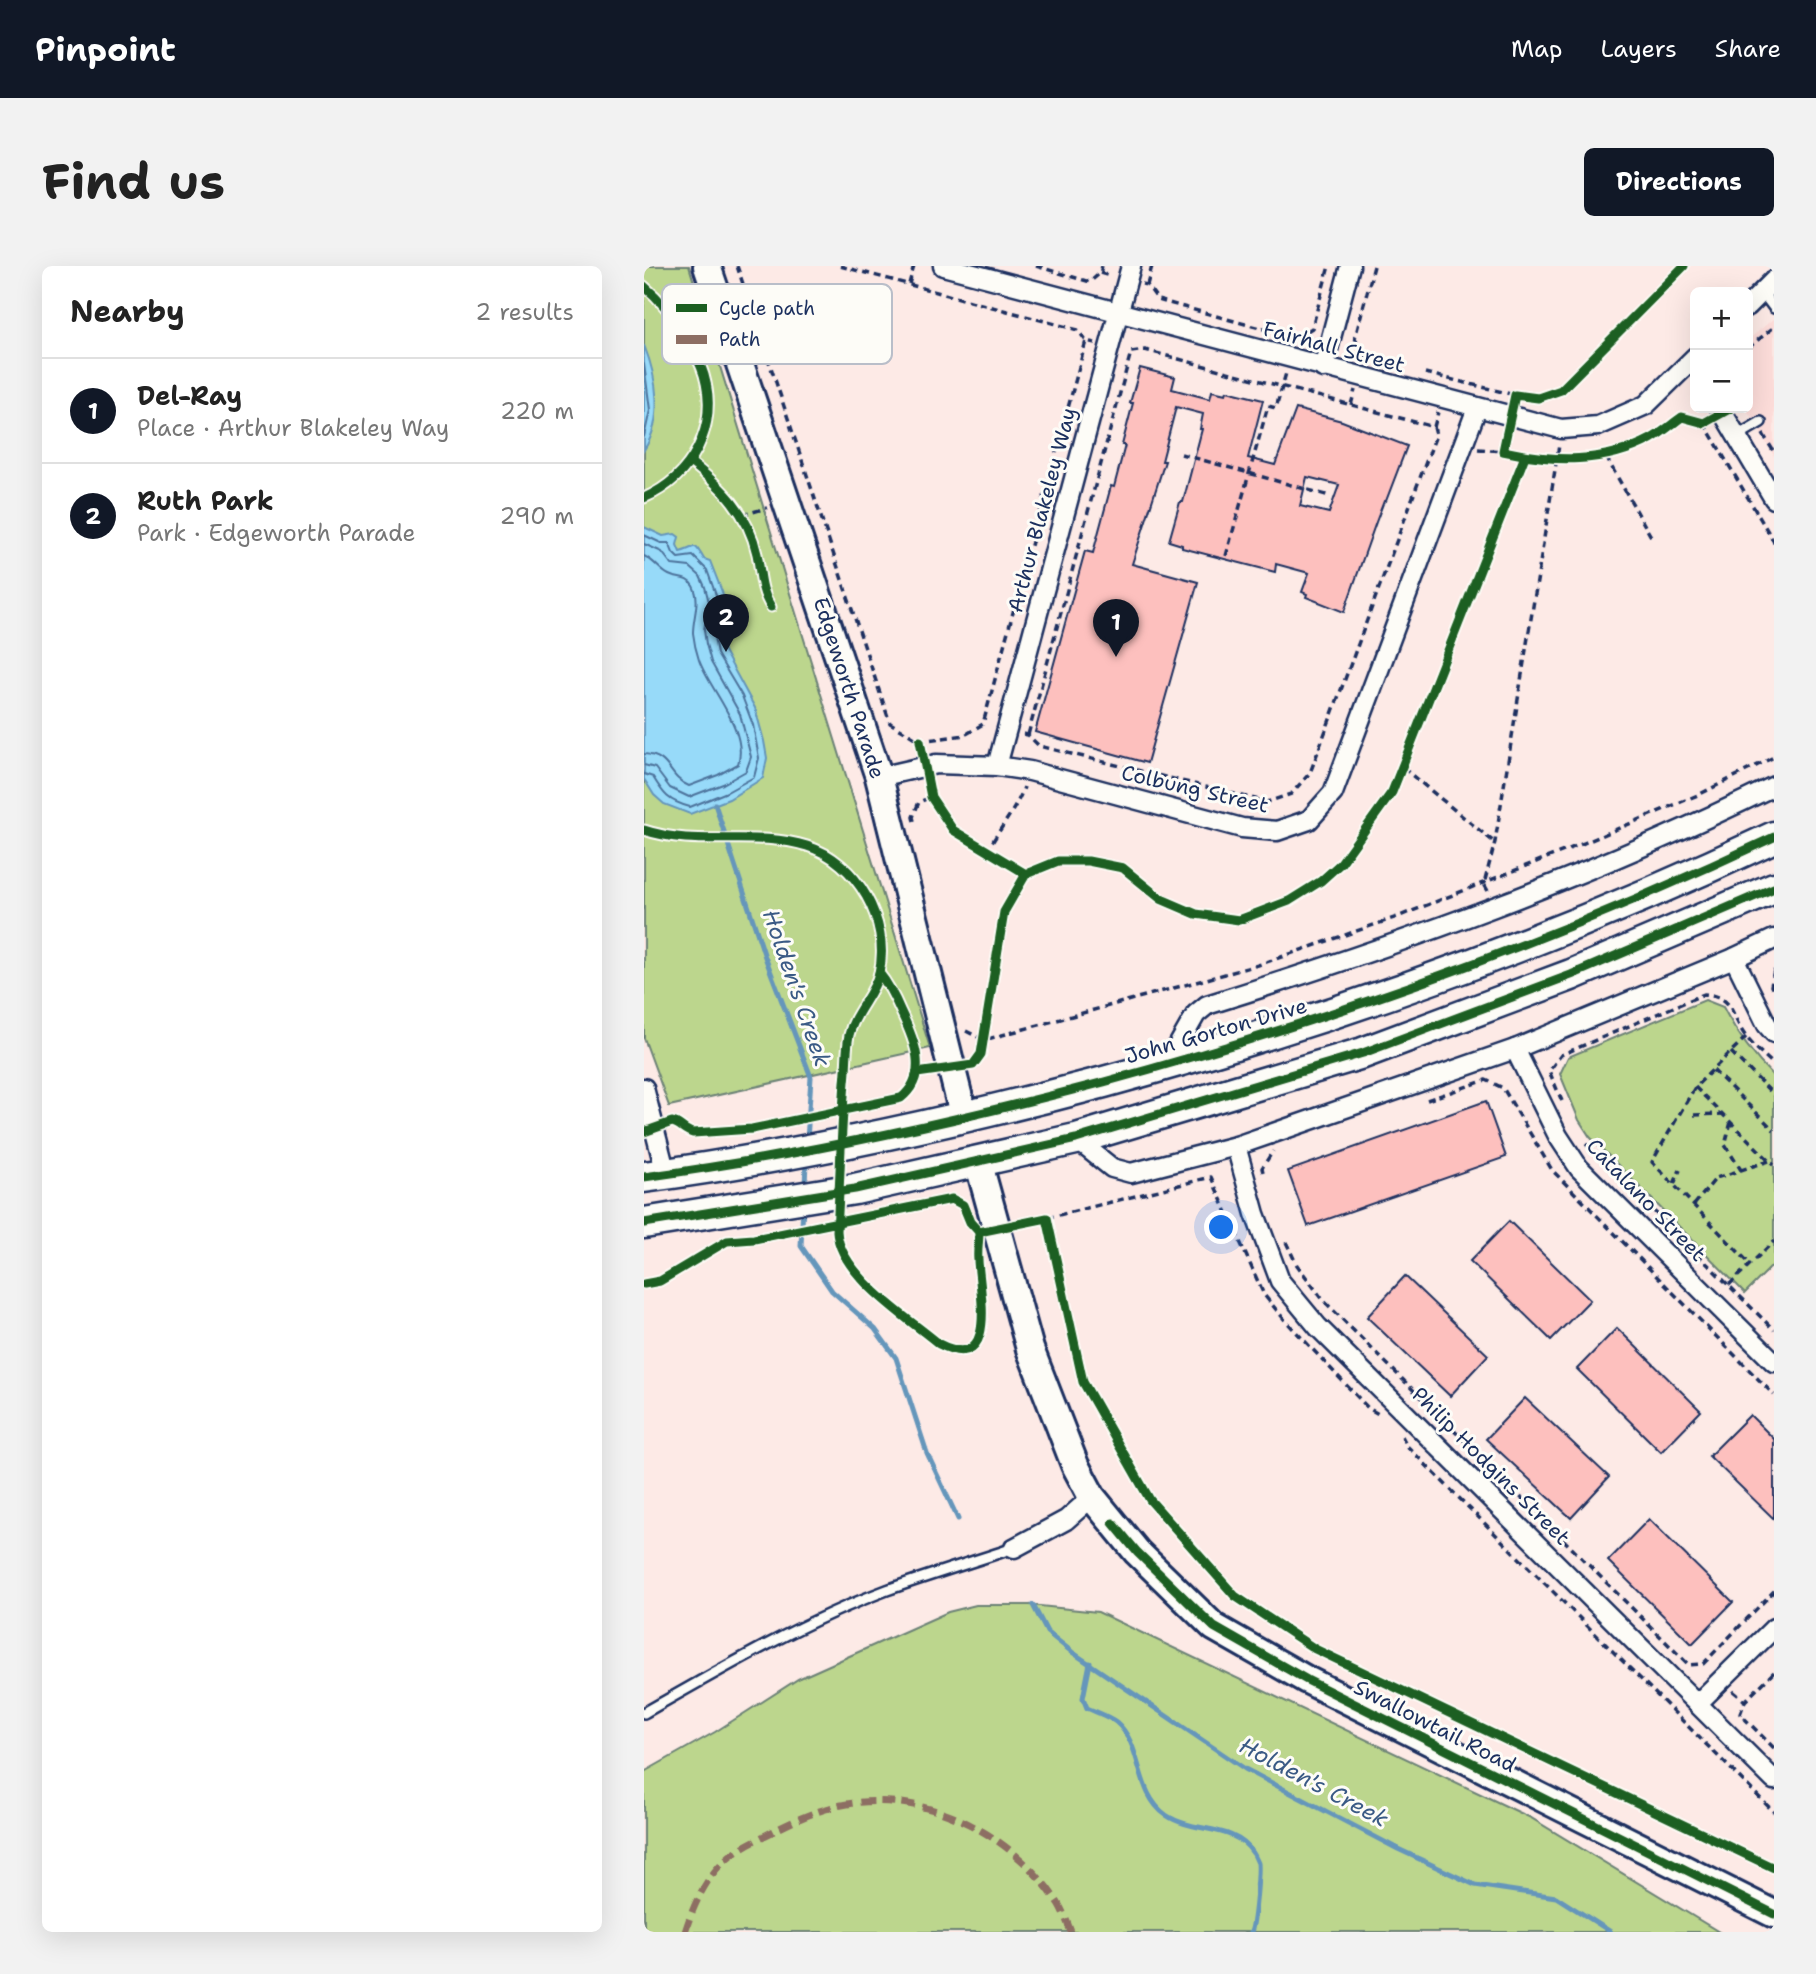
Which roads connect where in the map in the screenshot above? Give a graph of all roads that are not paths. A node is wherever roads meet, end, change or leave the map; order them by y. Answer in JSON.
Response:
{"nodes":[{"id":1,"x":707,"y":266,"type":"edge"},
{"id":2,"x":943,"y":266,"type":"edge"},
{"id":3,"x":1131,"y":266,"type":"edge"},
{"id":4,"x":1350,"y":266,"type":"edge"},
{"id":5,"x":713,"y":284,"type":"edge"},
{"id":6,"x":1768,"y":286,"type":"edge"},
{"id":7,"x":1753,"y":301,"type":"edge"},
{"id":8,"x":1774,"y":308,"type":"edge"},
{"id":9,"x":1119,"y":313,"type":"junction"},
{"id":10,"x":740,"y":364,"type":"edge"},
{"id":11,"x":1323,"y":368,"type":"junction"},
{"id":12,"x":1690,"y":368,"type":"edge"},
{"id":13,"x":1476,"y":408,"type":"junction"},
{"id":14,"x":1723,"y":413,"type":"edge"},
{"id":15,"x":1761,"y":422,"type":"dead end"},
{"id":16,"x":1737,"y":436,"type":"junction"},
{"id":17,"x":1774,"y":499,"type":"edge"},
{"id":18,"x":997,"y":766,"type":"junction"},
{"id":19,"x":879,"y":776,"type":"junction"},
{"id":20,"x":1774,"y":786,"type":"edge"},
{"id":21,"x":1774,"y":837,"type":"edge"},
{"id":22,"x":1774,"y":888,"type":"edge"},
{"id":23,"x":1774,"y":939,"type":"edge"},
{"id":24,"x":1734,"y":958,"type":"junction"},
{"id":25,"x":1774,"y":1033,"type":"edge"},
{"id":26,"x":1515,"y":1049,"type":"junction"},
{"id":27,"x":1167,"y":1065,"type":"junction"},
{"id":28,"x":644,"y":1088,"type":"edge"},
{"id":29,"x":964,"y":1118,"type":"junction"},
{"id":30,"x":1076,"y":1139,"type":"junction"},
{"id":31,"x":1236,"y":1146,"type":"junction"},
{"id":32,"x":978,"y":1161,"type":"junction"},
{"id":33,"x":655,"y":1176,"type":"edge"},
{"id":34,"x":644,"y":1223,"type":"edge"},
{"id":35,"x":1774,"y":1362,"type":"edge"},
{"id":36,"x":1092,"y":1497,"type":"junction"},
{"id":37,"x":1014,"y":1548,"type":"joint"},
{"id":38,"x":1774,"y":1628,"type":"edge"},
{"id":39,"x":1698,"y":1703,"type":"junction"},
{"id":40,"x":644,"y":1713,"type":"edge"},
{"id":41,"x":1774,"y":1780,"type":"edge"},
{"id":42,"x":1774,"y":1914,"type":"edge"}],
"edges":[{"from":1,"to":5,"type":"street","name":"Edgeworth Parade"},
{"from":2,"to":9,"type":"street","name":"Fairhall Street"},
{"from":3,"to":9,"type":"street","name":"Arthur Blakeley Way"},
{"from":4,"to":11,"type":"street"},
{"from":6,"to":7,"type":"street"},
{"from":6,"to":8,"type":"lane"},
{"from":9,"to":11,"type":"street","name":"Fairhall Street"},
{"from":9,"to":18,"type":"street","name":"Arthur Blakeley Way"},
{"from":10,"to":19,"type":"street","name":"Edgeworth Parade"},
{"from":11,"to":13,"type":"street","name":"Fairhall Street"},
{"from":12,"to":13,"type":"street","name":"Fairhall Street"},
{"from":13,"to":18,"type":"street","name":"Colbung Street"},
{"from":14,"to":16,"type":"street"},
{"from":15,"to":16,"type":"lane"},
{"from":16,"to":17,"type":"street"},
{"from":18,"to":19,"type":"street","name":"Colbung Street"},
{"from":19,"to":29,"type":"street","name":"Edgeworth Parade"},
{"from":20,"to":27,"type":"street"},
{"from":21,"to":27,"type":"main road","name":"John Gorton Drive"},
{"from":22,"to":30,"type":"main road"},
{"from":23,"to":24,"type":"street"},
{"from":24,"to":25,"type":"street"},
{"from":24,"to":26,"type":"street"},
{"from":26,"to":31,"type":"street"},
{"from":26,"to":35,"type":"street","name":"Catalano Street"},
{"from":27,"to":29,"type":"main road","name":"John Gorton Drive"},
{"from":28,"to":33,"type":"street"},
{"from":29,"to":33,"type":"main road","name":"John Gorton Drive"},
{"from":30,"to":31,"type":"street"},
{"from":30,"to":32,"type":"main road"},
{"from":31,"to":39,"type":"street","name":"Philip Hodgins Street"},
{"from":32,"to":34,"type":"main road"},
{"from":32,"to":36,"type":"street","name":"Swallowtail Road"},
{"from":36,"to":37,"type":"street"},
{"from":36,"to":42,"type":"street","name":"Swallowtail Road"},
{"from":37,"to":40,"type":"lane"},
{"from":38,"to":39,"type":"street"},
{"from":39,"to":41,"type":"street","name":"Philip Hodgins Street"}]}
